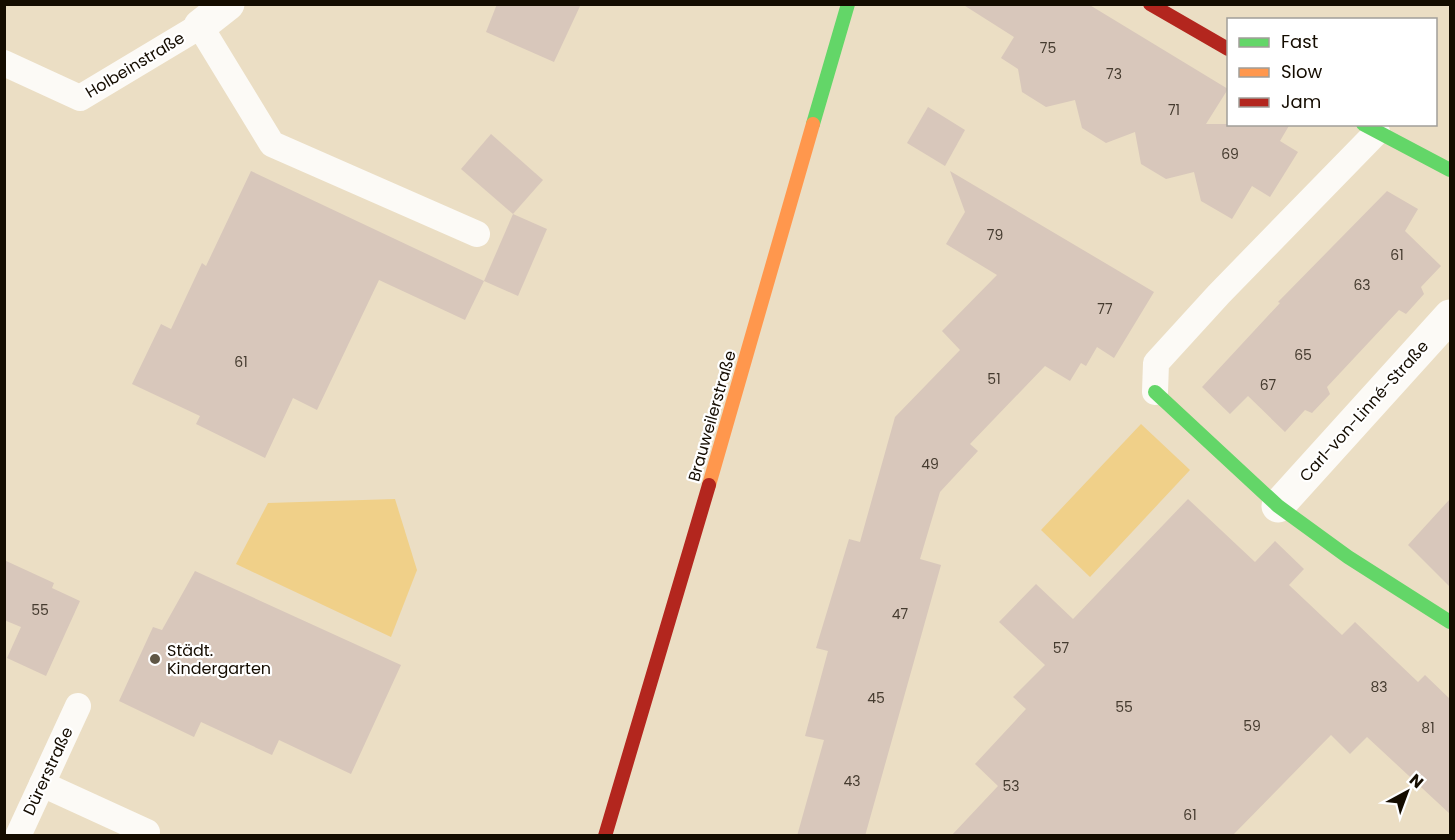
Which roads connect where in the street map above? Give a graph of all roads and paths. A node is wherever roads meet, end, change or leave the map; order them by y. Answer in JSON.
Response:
{"nodes":[{"id":1,"x":228,"y":4,"type":"edge"},
{"id":2,"x":848,"y":4,"type":"edge"},
{"id":3,"x":1150,"y":4,"type":"edge"},
{"id":4,"x":200,"y":26,"type":"junction"},
{"id":5,"x":1227,"y":48,"type":"edge"},
{"id":6,"x":4,"y":63,"type":"edge"},
{"id":7,"x":1370,"y":128,"type":"edge"},
{"id":8,"x":1450,"y":170,"type":"edge"},
{"id":9,"x":477,"y":234,"type":"dead end"},
{"id":10,"x":1450,"y":316,"type":"edge"},
{"id":11,"x":1155,"y":392,"type":"joint"},
{"id":12,"x":1278,"y":507,"type":"junction"},
{"id":13,"x":1450,"y":622,"type":"edge"},
{"id":14,"x":78,"y":706,"type":"dead end"},
{"id":15,"x":42,"y":784,"type":"junction"},
{"id":16,"x":147,"y":832,"type":"dead end"},
{"id":17,"x":18,"y":836,"type":"edge"},
{"id":18,"x":605,"y":836,"type":"edge"}],
"edges":[{"from":1,"to":4,"type":"street","name":"Holbeinstraße"},
{"from":2,"to":18,"type":"main road","name":"Brauweilerstraße"},
{"from":3,"to":5,"type":"main road"},
{"from":4,"to":6,"type":"lane","name":"Holbeinstraße"},
{"from":4,"to":9,"type":"lane"},
{"from":7,"to":8,"type":"main road"},
{"from":7,"to":11,"type":"lane"},
{"from":10,"to":12,"type":"street","name":"Carl-von-Linné-Straße"},
{"from":11,"to":12,"type":"main road"},
{"from":12,"to":13,"type":"main road"},
{"from":14,"to":15,"type":"lane","name":"Dürerstraße"},
{"from":15,"to":16,"type":"lane"},
{"from":15,"to":17,"type":"lane","name":"Dürerstraße"}]}
